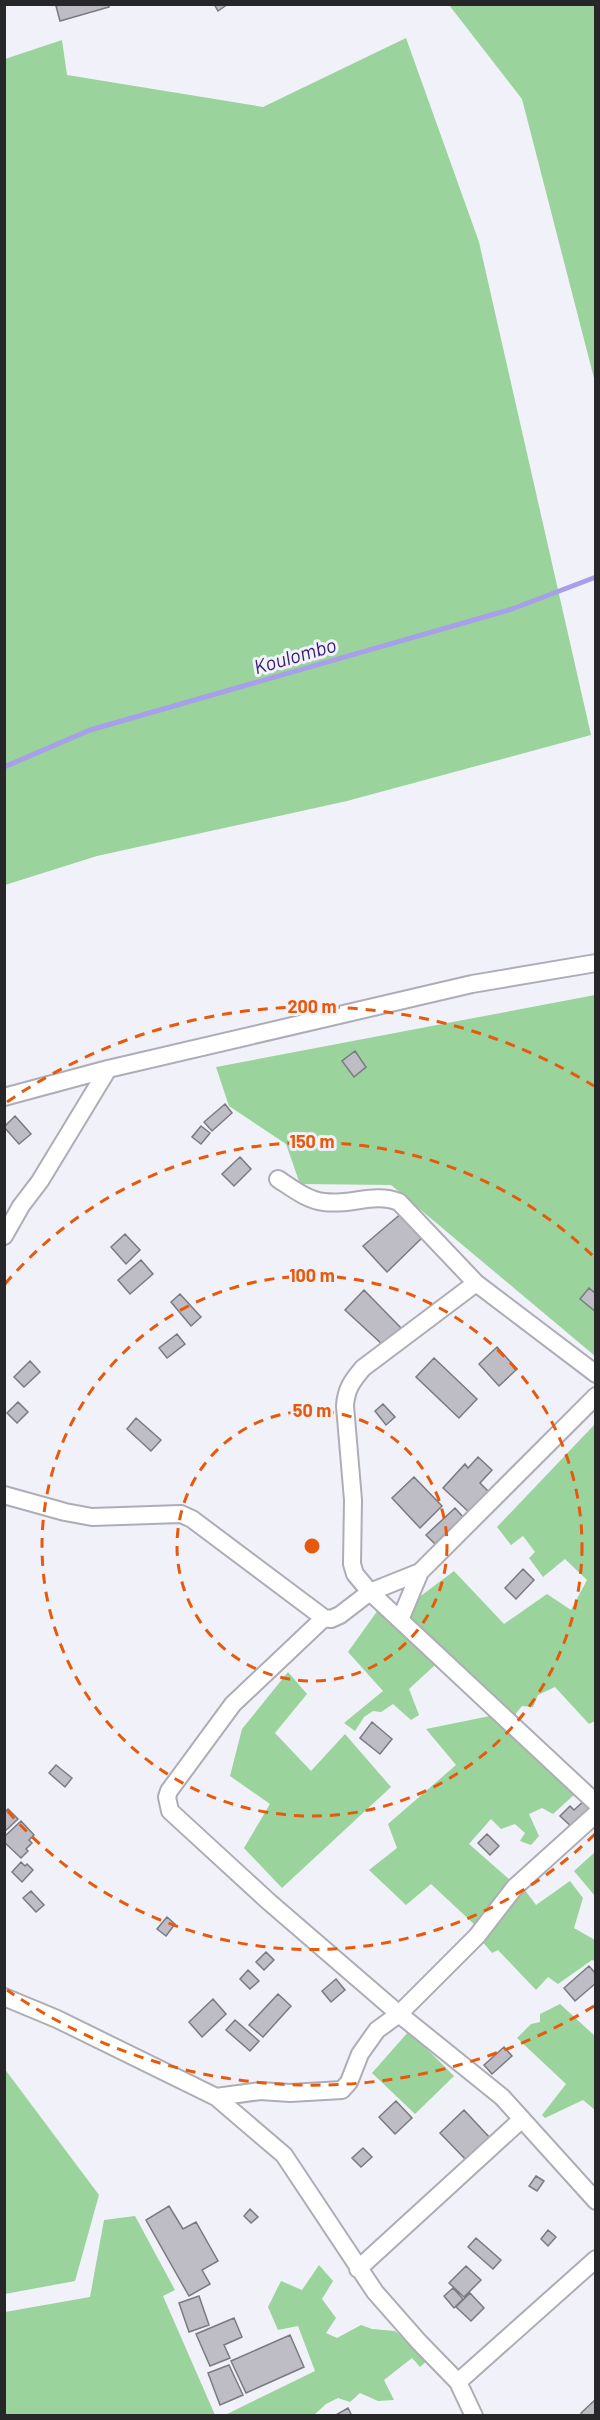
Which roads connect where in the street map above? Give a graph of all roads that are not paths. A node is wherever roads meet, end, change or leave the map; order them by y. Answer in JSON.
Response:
{"nodes":[{"id":1,"x":596,"y":963,"type":"edge"},
{"id":2,"x":108,"y":1069,"type":"junction"},
{"id":3,"x":4,"y":1097,"type":"edge"},
{"id":4,"x":278,"y":1179,"type":"dead end"},
{"id":5,"x":4,"y":1236,"type":"edge"},
{"id":6,"x":476,"y":1282,"type":"junction"},
{"id":7,"x":596,"y":1374,"type":"edge"},
{"id":8,"x":596,"y":1396,"type":"edge"},
{"id":9,"x":4,"y":1495,"type":"edge"},
{"id":10,"x":420,"y":1572,"type":"junction"},
{"id":11,"x":370,"y":1592,"type":"junction"},
{"id":12,"x":324,"y":1618,"type":"junction"},
{"id":13,"x":400,"y":1620,"type":"junction"},
{"id":14,"x":596,"y":1803,"type":"edge"},
{"id":15,"x":596,"y":1814,"type":"edge"},
{"id":16,"x":4,"y":1997,"type":"edge"},
{"id":17,"x":399,"y":2014,"type":"junction"},
{"id":18,"x":216,"y":2097,"type":"junction"},
{"id":19,"x":522,"y":2119,"type":"junction"},
{"id":20,"x":596,"y":2201,"type":"edge"},
{"id":21,"x":596,"y":2259,"type":"edge"},
{"id":22,"x":358,"y":2269,"type":"junction"},
{"id":23,"x":458,"y":2382,"type":"junction"},
{"id":24,"x":474,"y":2415,"type":"edge"}],
"edges":[{"from":1,"to":2,"type":"street"},
{"from":2,"to":3,"type":"street"},
{"from":2,"to":5,"type":"street"},
{"from":4,"to":6,"type":"street"},
{"from":6,"to":7,"type":"street"},
{"from":6,"to":11,"type":"street"},
{"from":8,"to":10,"type":"street"},
{"from":9,"to":12,"type":"street"},
{"from":10,"to":11,"type":"street"},
{"from":10,"to":13,"type":"street"},
{"from":11,"to":12,"type":"street"},
{"from":11,"to":13,"type":"street"},
{"from":12,"to":17,"type":"street"},
{"from":13,"to":14,"type":"street"},
{"from":15,"to":17,"type":"street"},
{"from":16,"to":18,"type":"street"},
{"from":17,"to":18,"type":"street"},
{"from":17,"to":19,"type":"street"},
{"from":18,"to":22,"type":"street"},
{"from":19,"to":20,"type":"street"},
{"from":19,"to":22,"type":"street"},
{"from":21,"to":23,"type":"street"},
{"from":22,"to":23,"type":"street"},
{"from":23,"to":24,"type":"street"}]}
